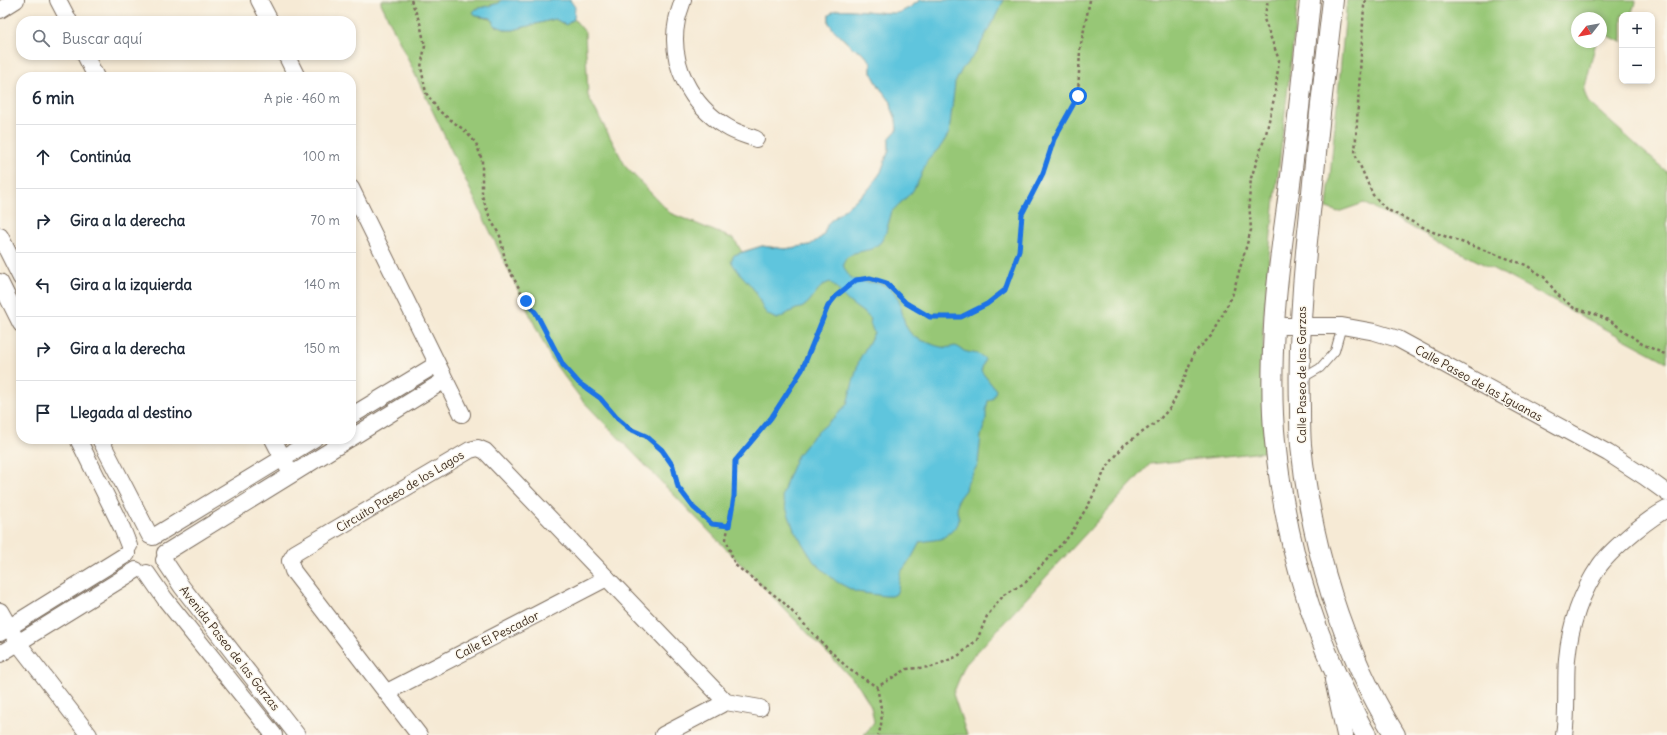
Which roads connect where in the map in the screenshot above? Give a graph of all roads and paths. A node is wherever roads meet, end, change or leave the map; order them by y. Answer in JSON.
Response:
{"nodes":[{"id":1,"x":16,"y":0,"type":"edge"},
{"id":2,"x":58,"y":0,"type":"edge"},
{"id":3,"x":259,"y":0,"type":"edge"},
{"id":4,"x":411,"y":0,"type":"edge"},
{"id":5,"x":683,"y":0,"type":"edge"},
{"id":6,"x":1090,"y":0,"type":"edge"},
{"id":7,"x":1268,"y":0,"type":"edge"},
{"id":8,"x":1310,"y":0,"type":"edge"},
{"id":9,"x":1333,"y":0,"type":"edge"},
{"id":10,"x":1366,"y":0,"type":"edge"},
{"id":11,"x":0,"y":10,"type":"edge"},
{"id":12,"x":66,"y":16,"type":"edge"},
{"id":13,"x":267,"y":16,"type":"edge"},
{"id":14,"x":88,"y":60,"type":"edge"},
{"id":15,"x":288,"y":60,"type":"edge"},
{"id":16,"x":94,"y":72,"type":"edge"},
{"id":17,"x":294,"y":72,"type":"edge"},
{"id":18,"x":756,"y":139,"type":"dead end"},
{"id":19,"x":356,"y":198,"type":"edge"},
{"id":20,"x":0,"y":236,"type":"edge"},
{"id":21,"x":16,"y":268,"type":"edge"},
{"id":22,"x":0,"y":282,"type":"edge"},
{"id":23,"x":16,"y":314,"type":"edge"},
{"id":24,"x":1274,"y":326,"type":"junction"},
{"id":25,"x":1342,"y":326,"type":"junction"},
{"id":26,"x":1299,"y":327,"type":"junction"},
{"id":27,"x":1667,"y":355,"type":"edge"},
{"id":28,"x":437,"y":364,"type":"junction"},
{"id":29,"x":445,"y":380,"type":"junction"},
{"id":30,"x":1299,"y":381,"type":"junction"},
{"id":31,"x":356,"y":413,"type":"edge"},
{"id":32,"x":462,"y":414,"type":"dead end"},
{"id":33,"x":356,"y":434,"type":"edge"},
{"id":34,"x":80,"y":444,"type":"edge"},
{"id":35,"x":103,"y":444,"type":"edge"},
{"id":36,"x":275,"y":444,"type":"edge"},
{"id":37,"x":306,"y":444,"type":"edge"},
{"id":38,"x":340,"y":444,"type":"edge"},
{"id":39,"x":282,"y":458,"type":"junction"},
{"id":40,"x":292,"y":474,"type":"junction"},
{"id":41,"x":1667,"y":493,"type":"edge"},
{"id":42,"x":1667,"y":509,"type":"edge"},
{"id":43,"x":729,"y":526,"type":"junction"},
{"id":44,"x":152,"y":537,"type":"junction"},
{"id":45,"x":1318,"y":544,"type":"junction"},
{"id":46,"x":1293,"y":549,"type":"junction"},
{"id":47,"x":128,"y":550,"type":"junction"},
{"id":48,"x":164,"y":556,"type":"junction"},
{"id":49,"x":141,"y":572,"type":"junction"},
{"id":50,"x":607,"y":578,"type":"junction"},
{"id":51,"x":0,"y":611,"type":"edge"},
{"id":52,"x":4,"y":631,"type":"edge"},
{"id":53,"x":18,"y":643,"type":"junction"},
{"id":54,"x":0,"y":654,"type":"edge"},
{"id":55,"x":1330,"y":662,"type":"junction"},
{"id":56,"x":877,"y":687,"type":"junction"},
{"id":57,"x":387,"y":692,"type":"junction"},
{"id":58,"x":726,"y":702,"type":"junction"},
{"id":59,"x":760,"y":708,"type":"dead end"},
{"id":60,"x":89,"y":735,"type":"edge"},
{"id":61,"x":274,"y":735,"type":"edge"},
{"id":62,"x":297,"y":735,"type":"edge"},
{"id":63,"x":419,"y":735,"type":"edge"},
{"id":64,"x":663,"y":735,"type":"edge"},
{"id":65,"x":878,"y":735,"type":"edge"},
{"id":66,"x":1345,"y":735,"type":"edge"},
{"id":67,"x":1366,"y":735,"type":"edge"},
{"id":68,"x":1395,"y":735,"type":"edge"},
{"id":69,"x":1564,"y":735,"type":"edge"}],
"edges":[{"from":1,"to":11,"type":"street"},
{"from":2,"to":12,"type":"street"},
{"from":3,"to":13,"type":"street"},
{"from":4,"to":43,"type":"path"},
{"from":5,"to":18,"type":"street"},
{"from":6,"to":43,"type":"path"},
{"from":7,"to":56,"type":"path"},
{"from":8,"to":24,"type":"street"},
{"from":9,"to":26,"type":"street","name":"Calle Paseo de las Garzas"},
{"from":10,"to":27,"type":"path"},
{"from":14,"to":16,"type":"street"},
{"from":15,"to":17,"type":"street"},
{"from":19,"to":28,"type":"street"},
{"from":20,"to":21,"type":"street"},
{"from":22,"to":23,"type":"street"},
{"from":24,"to":26,"type":"street","name":"Calle Paseo de las Iguanas"},
{"from":24,"to":46,"type":"street"},
{"from":25,"to":26,"type":"street","name":"Calle Paseo de las Iguanas"},
{"from":25,"to":30,"type":"lane"},
{"from":25,"to":41,"type":"street","name":"Calle Paseo de las Iguanas"},
{"from":26,"to":30,"type":"street","name":"Calle Paseo de las Garzas"},
{"from":28,"to":29,"type":"street"},
{"from":28,"to":31,"type":"street"},
{"from":29,"to":32,"type":"street"},
{"from":29,"to":33,"type":"street"},
{"from":30,"to":45,"type":"street","name":"Calle Paseo de las Garzas"},
{"from":34,"to":47,"type":"street"},
{"from":35,"to":44,"type":"street"},
{"from":36,"to":39,"type":"street"},
{"from":37,"to":39,"type":"street"},
{"from":38,"to":40,"type":"street"},
{"from":39,"to":40,"type":"street"},
{"from":39,"to":44,"type":"street"},
{"from":40,"to":48,"type":"street"},
{"from":42,"to":69,"type":"street"},
{"from":43,"to":56,"type":"path"},
{"from":44,"to":47,"type":"street"},
{"from":44,"to":48,"type":"street"},
{"from":45,"to":46,"type":"street"},
{"from":45,"to":68,"type":"street","name":"Calle Paseo de las Garzas"},
{"from":46,"to":55,"type":"street"},
{"from":47,"to":49,"type":"street"},
{"from":47,"to":52,"type":"street"},
{"from":48,"to":49,"type":"street"},
{"from":48,"to":62,"type":"street","name":"Avenida Paseo de las Garzas"},
{"from":49,"to":53,"type":"street"},
{"from":49,"to":61,"type":"street","name":"Avenida Paseo de las Garzas"},
{"from":50,"to":57,"type":"street","name":"Calle El Pescador"},
{"from":50,"to":57,"type":"street","name":"Circuito Paseo de los Lagos"},
{"from":50,"to":58,"type":"street","name":"Circuito Paseo de los Lagos"},
{"from":51,"to":52,"type":"street"},
{"from":52,"to":53,"type":"street"},
{"from":53,"to":54,"type":"street"},
{"from":53,"to":60,"type":"street"},
{"from":55,"to":66,"type":"street"},
{"from":55,"to":67,"type":"street"},
{"from":56,"to":65,"type":"path"},
{"from":57,"to":63,"type":"street","name":"Circuito Paseo de los Lagos"},
{"from":58,"to":59,"type":"street"},
{"from":58,"to":64,"type":"street"}]}
